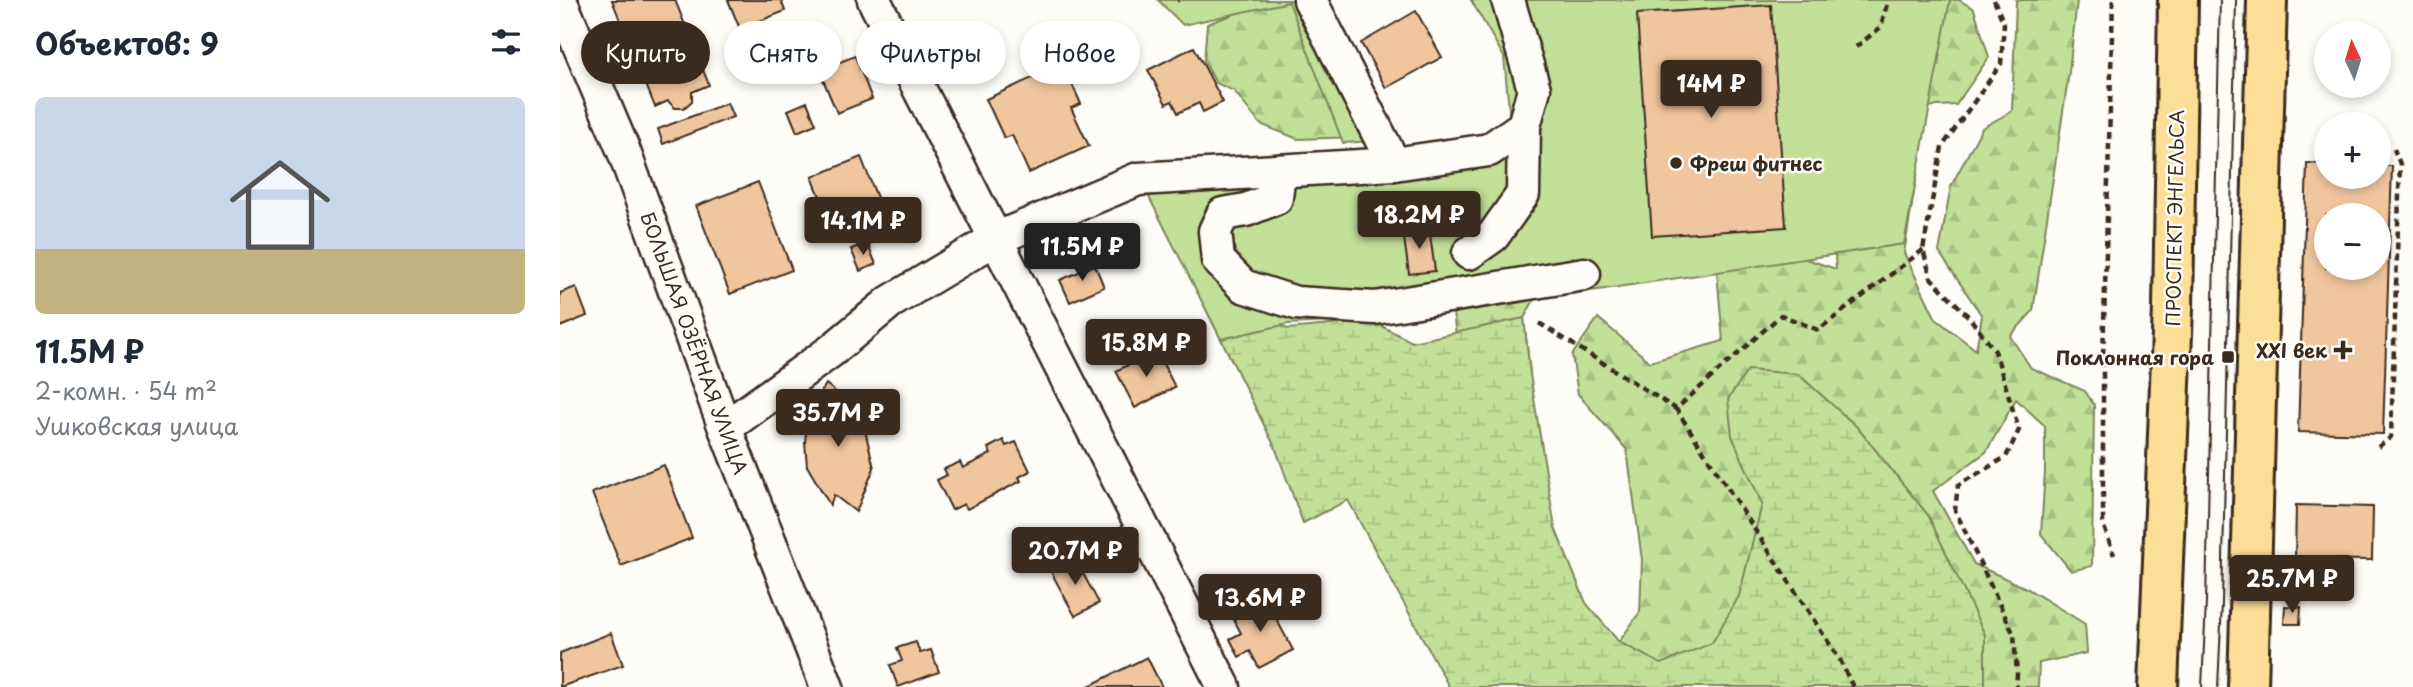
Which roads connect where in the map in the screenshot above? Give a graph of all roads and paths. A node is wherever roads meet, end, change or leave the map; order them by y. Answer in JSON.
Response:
{"nodes":[{"id":1,"x":560,"y":0,"type":"edge"},
{"id":2,"x":874,"y":0,"type":"edge"},
{"id":3,"x":1310,"y":0,"type":"edge"},
{"id":4,"x":1508,"y":0,"type":"edge"},
{"id":5,"x":1888,"y":0,"type":"edge"},
{"id":6,"x":1994,"y":0,"type":"edge"},
{"id":7,"x":2113,"y":0,"type":"edge"},
{"id":8,"x":2178,"y":0,"type":"edge"},
{"id":9,"x":2267,"y":0,"type":"edge"},
{"id":10,"x":1856,"y":47,"type":"dead end"},
{"id":11,"x":1524,"y":126,"type":"junction"},
{"id":12,"x":2394,"y":149,"type":"dead end"},
{"id":13,"x":1395,"y":164,"type":"junction"},
{"id":14,"x":1279,"y":171,"type":"junction"},
{"id":15,"x":995,"y":239,"type":"junction"},
{"id":16,"x":1923,"y":250,"type":"junction"},
{"id":17,"x":1469,"y":253,"type":"dead end"},
{"id":18,"x":1584,"y":274,"type":"dead end"},
{"id":19,"x":1539,"y":323,"type":"dead end"},
{"id":20,"x":2103,"y":359,"type":"junction"},
{"id":21,"x":2128,"y":359,"type":"dead end"},
{"id":22,"x":1676,"y":409,"type":"junction"},
{"id":23,"x":725,"y":428,"type":"junction"},
{"id":24,"x":2378,"y":447,"type":"dead end"},
{"id":25,"x":2113,"y":555,"type":"dead end"},
{"id":26,"x":827,"y":687,"type":"edge"},
{"id":27,"x":1224,"y":687,"type":"edge"},
{"id":28,"x":1853,"y":687,"type":"edge"},
{"id":29,"x":2016,"y":687,"type":"edge"},
{"id":30,"x":2158,"y":687,"type":"edge"},
{"id":31,"x":2248,"y":687,"type":"edge"}],
"edges":[{"from":1,"to":23,"type":"street","name":"БОЛЬШАЯ ОЗЁРНАЯ УЛИЦА"},
{"from":2,"to":15,"type":"street"},
{"from":3,"to":13,"type":"street"},
{"from":4,"to":11,"type":"street"},
{"from":5,"to":10,"type":"path"},
{"from":6,"to":16,"type":"path"},
{"from":7,"to":20,"type":"path"},
{"from":8,"to":30,"type":"main road","name":"ПРОСПЕКТ ЭНГЕЛЬСА"},
{"from":9,"to":31,"type":"main road"},
{"from":11,"to":13,"type":"street"},
{"from":11,"to":17,"type":"street"},
{"from":12,"to":24,"type":"path"},
{"from":13,"to":14,"type":"street"},
{"from":14,"to":15,"type":"street"},
{"from":14,"to":18,"type":"street"},
{"from":15,"to":23,"type":"street"},
{"from":15,"to":27,"type":"street"},
{"from":16,"to":22,"type":"path"},
{"from":16,"to":29,"type":"path"},
{"from":19,"to":22,"type":"path"},
{"from":20,"to":21,"type":"path"},
{"from":20,"to":25,"type":"path"},
{"from":22,"to":28,"type":"path"},
{"from":23,"to":26,"type":"street","name":"БОЛЬШАЯ ОЗЁРНАЯ УЛИЦА"}]}
